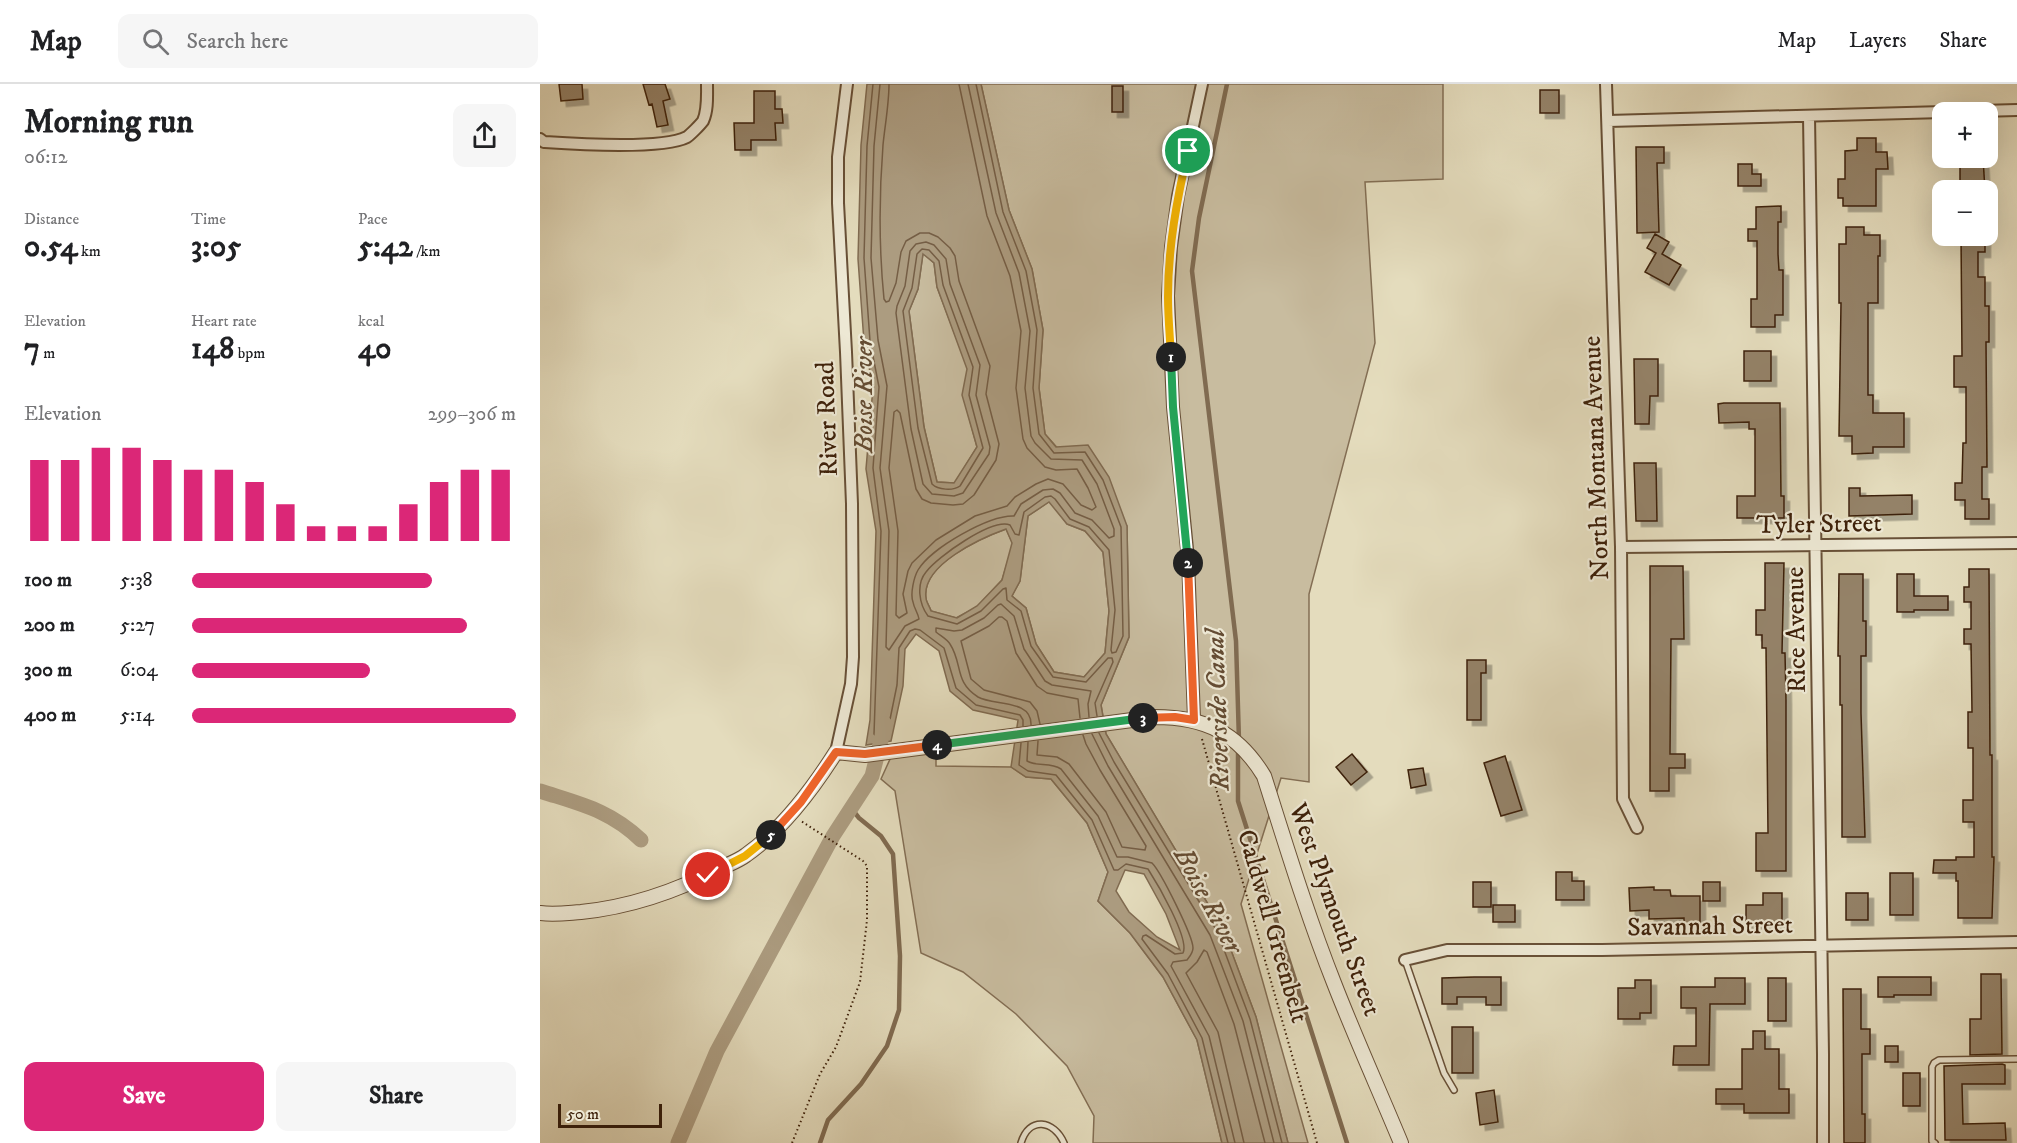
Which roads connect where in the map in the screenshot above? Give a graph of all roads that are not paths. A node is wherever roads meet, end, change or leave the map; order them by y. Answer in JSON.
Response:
{"nodes":[{"id":1,"x":707,"y":84,"type":"edge"},
{"id":2,"x":847,"y":84,"type":"edge"},
{"id":3,"x":1203,"y":84,"type":"edge"},
{"id":4,"x":1606,"y":84,"type":"edge"},
{"id":5,"x":2017,"y":110,"type":"edge"},
{"id":6,"x":1809,"y":116,"type":"junction"},
{"id":7,"x":1608,"y":120,"type":"junction"},
{"id":8,"x":540,"y":139,"type":"edge"},
{"id":9,"x":2017,"y":543,"type":"edge"},
{"id":10,"x":1816,"y":545,"type":"junction"},
{"id":11,"x":1621,"y":547,"type":"junction"},
{"id":12,"x":1194,"y":720,"type":"junction"},
{"id":13,"x":836,"y":752,"type":"junction"},
{"id":14,"x":1637,"y":828,"type":"dead end"},
{"id":15,"x":540,"y":913,"type":"edge"},
{"id":16,"x":2017,"y":942,"type":"edge"},
{"id":17,"x":1822,"y":945,"type":"junction"},
{"id":18,"x":1406,"y":960,"type":"joint"},
{"id":19,"x":2017,"y":1059,"type":"edge"},
{"id":20,"x":1454,"y":1089,"type":"dead end"},
{"id":21,"x":1021,"y":1143,"type":"edge"},
{"id":22,"x":1064,"y":1143,"type":"edge"},
{"id":23,"x":1401,"y":1143,"type":"edge"},
{"id":24,"x":1822,"y":1143,"type":"edge"},
{"id":25,"x":1935,"y":1143,"type":"edge"}],
"edges":[{"from":1,"to":8,"type":"street"},
{"from":2,"to":13,"type":"street","name":"River Road"},
{"from":3,"to":12,"type":"street"},
{"from":4,"to":7,"type":"street","name":"North Montana Avenue"},
{"from":5,"to":6,"type":"street"},
{"from":6,"to":7,"type":"street"},
{"from":6,"to":10,"type":"street","name":"Rice Avenue"},
{"from":7,"to":11,"type":"street","name":"North Montana Avenue"},
{"from":9,"to":10,"type":"street","name":"Tyler Street"},
{"from":10,"to":11,"type":"street","name":"Tyler Street"},
{"from":10,"to":17,"type":"street","name":"Rice Avenue"},
{"from":11,"to":14,"type":"street","name":"North Montana Avenue"},
{"from":12,"to":13,"type":"street","name":"West Plymouth Street"},
{"from":12,"to":23,"type":"street","name":"West Plymouth Street"},
{"from":13,"to":15,"type":"street"},
{"from":16,"to":17,"type":"street","name":"Savannah Street"},
{"from":17,"to":18,"type":"street","name":"Savannah Street"},
{"from":17,"to":24,"type":"street","name":"Rice Avenue"},
{"from":18,"to":20,"type":"lane"},
{"from":19,"to":25,"type":"lane"},
{"from":21,"to":22,"type":"lane"}]}
